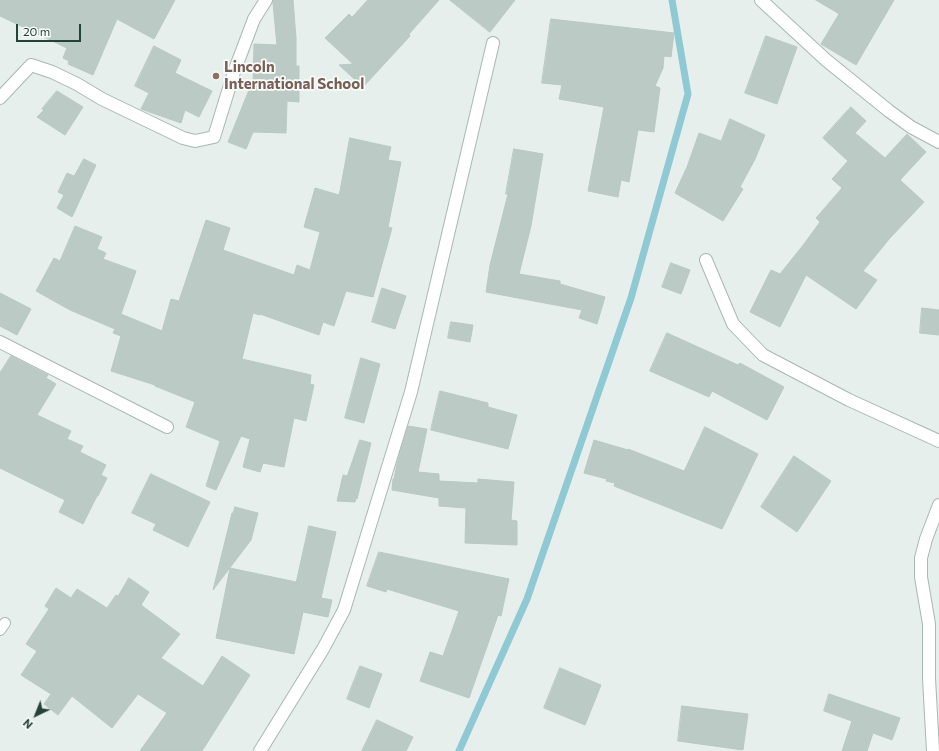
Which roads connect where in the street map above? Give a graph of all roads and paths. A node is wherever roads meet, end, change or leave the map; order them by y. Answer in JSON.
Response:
{"nodes":[{"id":1,"x":266,"y":0,"type":"edge"},
{"id":2,"x":761,"y":0,"type":"edge"},
{"id":3,"x":493,"y":43,"type":"dead end"},
{"id":4,"x":0,"y":98,"type":"edge"},
{"id":5,"x":939,"y":142,"type":"edge"},
{"id":6,"x":706,"y":260,"type":"dead end"},
{"id":7,"x":0,"y":342,"type":"edge"},
{"id":8,"x":167,"y":427,"type":"dead end"},
{"id":9,"x":939,"y":441,"type":"edge"},
{"id":10,"x":939,"y":505,"type":"edge"},
{"id":11,"x":260,"y":751,"type":"edge"},
{"id":12,"x":933,"y":751,"type":"edge"}],
"edges":[{"from":1,"to":4,"type":"street"},
{"from":2,"to":5,"type":"street"},
{"from":3,"to":11,"type":"street"},
{"from":6,"to":9,"type":"street"},
{"from":7,"to":8,"type":"street"},
{"from":10,"to":12,"type":"street"}]}
